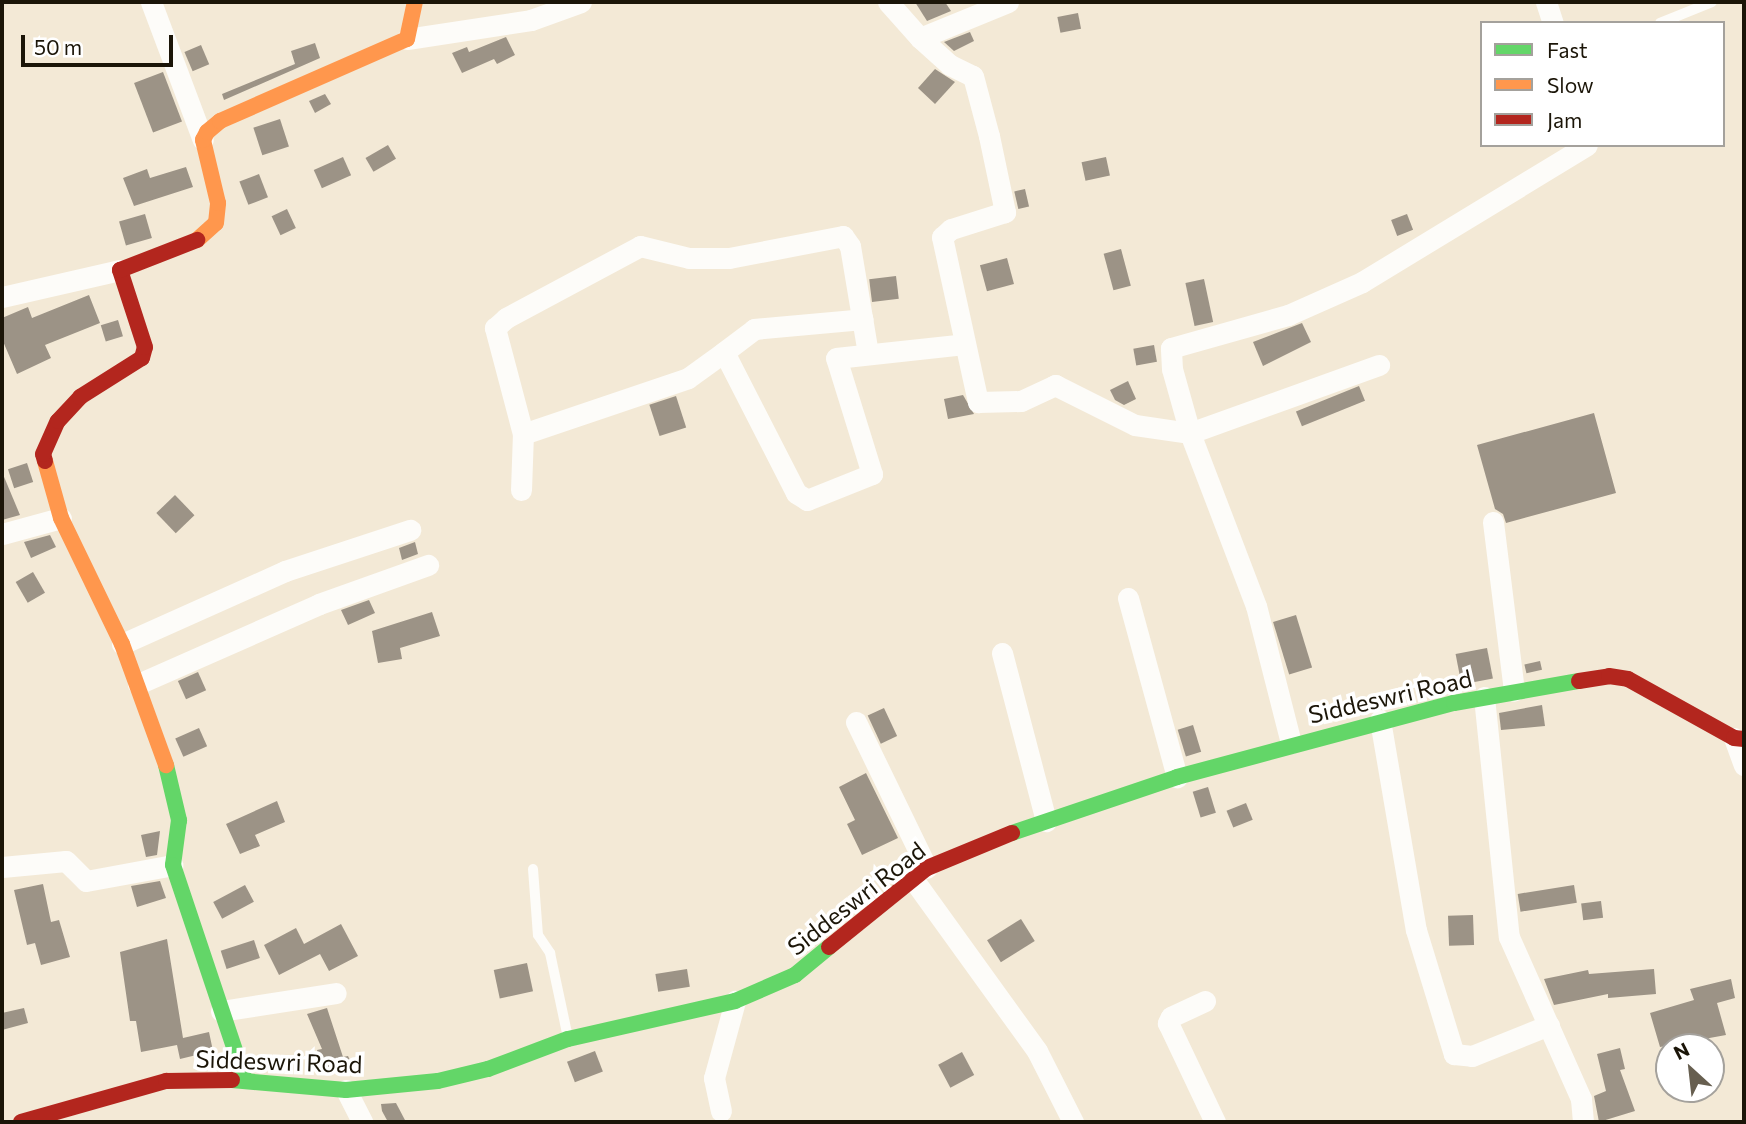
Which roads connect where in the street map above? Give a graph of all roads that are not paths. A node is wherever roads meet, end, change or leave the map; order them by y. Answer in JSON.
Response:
{"nodes":[{"id":1,"x":151,"y":2,"type":"edge"},
{"id":2,"x":415,"y":2,"type":"edge"},
{"id":3,"x":581,"y":2,"type":"edge"},
{"id":4,"x":888,"y":2,"type":"edge"},
{"id":5,"x":1008,"y":2,"type":"edge"},
{"id":6,"x":1546,"y":2,"type":"edge"},
{"id":7,"x":1712,"y":2,"type":"edge"},
{"id":8,"x":1552,"y":21,"type":"edge"},
{"id":9,"x":1665,"y":21,"type":"edge"},
{"id":10,"x":920,"y":38,"type":"junction"},
{"id":11,"x":407,"y":39,"type":"junction"},
{"id":12,"x":203,"y":140,"type":"junction"},
{"id":13,"x":1584,"y":147,"type":"edge"},
{"id":14,"x":120,"y":270,"type":"junction"},
{"id":15,"x":2,"y":297,"type":"edge"},
{"id":16,"x":863,"y":319,"type":"junction"},
{"id":17,"x":964,"y":344,"type":"junction"},
{"id":18,"x":724,"y":352,"type":"junction"},
{"id":19,"x":868,"y":353,"type":"junction"},
{"id":20,"x":1379,"y":365,"type":"dead end"},
{"id":21,"x":1190,"y":433,"type":"junction"},
{"id":22,"x":523,"y":435,"type":"junction"},
{"id":23,"x":522,"y":491,"type":"dead end"},
{"id":24,"x":61,"y":518,"type":"junction"},
{"id":25,"x":1493,"y":522,"type":"dead end"},
{"id":26,"x":411,"y":530,"type":"dead end"},
{"id":27,"x":2,"y":534,"type":"edge"},
{"id":28,"x":428,"y":565,"type":"dead end"},
{"id":29,"x":1128,"y":598,"type":"dead end"},
{"id":30,"x":122,"y":644,"type":"junction"},
{"id":31,"x":1002,"y":653,"type":"dead end"},
{"id":32,"x":138,"y":684,"type":"junction"},
{"id":33,"x":1514,"y":691,"type":"junction"},
{"id":34,"x":1484,"y":697,"type":"junction"},
{"id":35,"x":1380,"y":720,"type":"junction"},
{"id":36,"x":856,"y":722,"type":"dead end"},
{"id":37,"x":1739,"y":738,"type":"edge"},
{"id":38,"x":1291,"y":743,"type":"junction"},
{"id":39,"x":1744,"y":765,"type":"edge"},
{"id":40,"x":1177,"y":777,"type":"junction"},
{"id":41,"x":1046,"y":821,"type":"junction"},
{"id":42,"x":173,"y":865,"type":"junction"},
{"id":43,"x":2,"y":867,"type":"edge"},
{"id":44,"x":533,"y":869,"type":"dead end"},
{"id":45,"x":920,"y":874,"type":"junction"},
{"id":46,"x":336,"y":993,"type":"dead end"},
{"id":47,"x":735,"y":1001,"type":"junction"},
{"id":48,"x":1205,"y":1001,"type":"dead end"},
{"id":49,"x":220,"y":1011,"type":"junction"},
{"id":50,"x":1549,"y":1025,"type":"junction"},
{"id":51,"x":568,"y":1039,"type":"junction"},
{"id":52,"x":245,"y":1080,"type":"junction"},
{"id":53,"x":346,"y":1090,"type":"junction"},
{"id":54,"x":721,"y":1111,"type":"dead end"},
{"id":55,"x":48,"y":1119,"type":"edge"},
{"id":56,"x":20,"y":1122,"type":"edge"},
{"id":57,"x":362,"y":1122,"type":"edge"},
{"id":58,"x":1073,"y":1122,"type":"edge"},
{"id":59,"x":1215,"y":1122,"type":"edge"},
{"id":60,"x":1583,"y":1122,"type":"edge"}],
"edges":[{"from":1,"to":12,"type":"street"},
{"from":2,"to":11,"type":"street"},
{"from":3,"to":11,"type":"street"},
{"from":4,"to":10,"type":"street"},
{"from":5,"to":10,"type":"street"},
{"from":6,"to":8,"type":"street"},
{"from":7,"to":9,"type":"lane"},
{"from":10,"to":17,"type":"street"},
{"from":11,"to":12,"type":"street"},
{"from":12,"to":14,"type":"street"},
{"from":13,"to":21,"type":"street"},
{"from":14,"to":15,"type":"street"},
{"from":14,"to":24,"type":"street"},
{"from":16,"to":18,"type":"street"},
{"from":16,"to":19,"type":"street"},
{"from":16,"to":22,"type":"street"},
{"from":17,"to":19,"type":"street"},
{"from":17,"to":21,"type":"street"},
{"from":18,"to":19,"type":"street"},
{"from":18,"to":22,"type":"street"},
{"from":20,"to":21,"type":"street"},
{"from":21,"to":38,"type":"street"},
{"from":22,"to":23,"type":"street"},
{"from":24,"to":27,"type":"street"},
{"from":24,"to":30,"type":"street"},
{"from":25,"to":33,"type":"street"},
{"from":26,"to":30,"type":"street"},
{"from":28,"to":32,"type":"street"},
{"from":29,"to":40,"type":"street"},
{"from":30,"to":32,"type":"street"},
{"from":31,"to":41,"type":"street"},
{"from":32,"to":42,"type":"street"},
{"from":33,"to":34,"type":"street","name":"Siddeswri Road"},
{"from":33,"to":37,"type":"street","name":"Siddeswri Road"},
{"from":34,"to":35,"type":"street","name":"Siddeswri Road"},
{"from":34,"to":50,"type":"street"},
{"from":35,"to":38,"type":"street","name":"Siddeswri Road"},
{"from":35,"to":50,"type":"street"},
{"from":36,"to":45,"type":"street"},
{"from":37,"to":39,"type":"street"},
{"from":38,"to":40,"type":"street","name":"Siddeswri Road"},
{"from":40,"to":41,"type":"street","name":"Siddeswri Road"},
{"from":41,"to":45,"type":"street","name":"Siddeswri Road"},
{"from":42,"to":43,"type":"street"},
{"from":42,"to":49,"type":"street"},
{"from":44,"to":51,"type":"lane"},
{"from":45,"to":47,"type":"street","name":"Siddeswri Road"},
{"from":45,"to":58,"type":"street"},
{"from":46,"to":49,"type":"street"},
{"from":47,"to":51,"type":"street","name":"Siddeswri Road"},
{"from":47,"to":54,"type":"street"},
{"from":48,"to":59,"type":"street"},
{"from":49,"to":52,"type":"street"},
{"from":50,"to":60,"type":"street"},
{"from":51,"to":53,"type":"street","name":"Siddeswri Road"},
{"from":52,"to":53,"type":"street","name":"Siddeswri Road"},
{"from":52,"to":55,"type":"street","name":"Siddeswri Road"},
{"from":53,"to":57,"type":"street"},
{"from":55,"to":56,"type":"street","name":"Siddeswri Road"}]}
